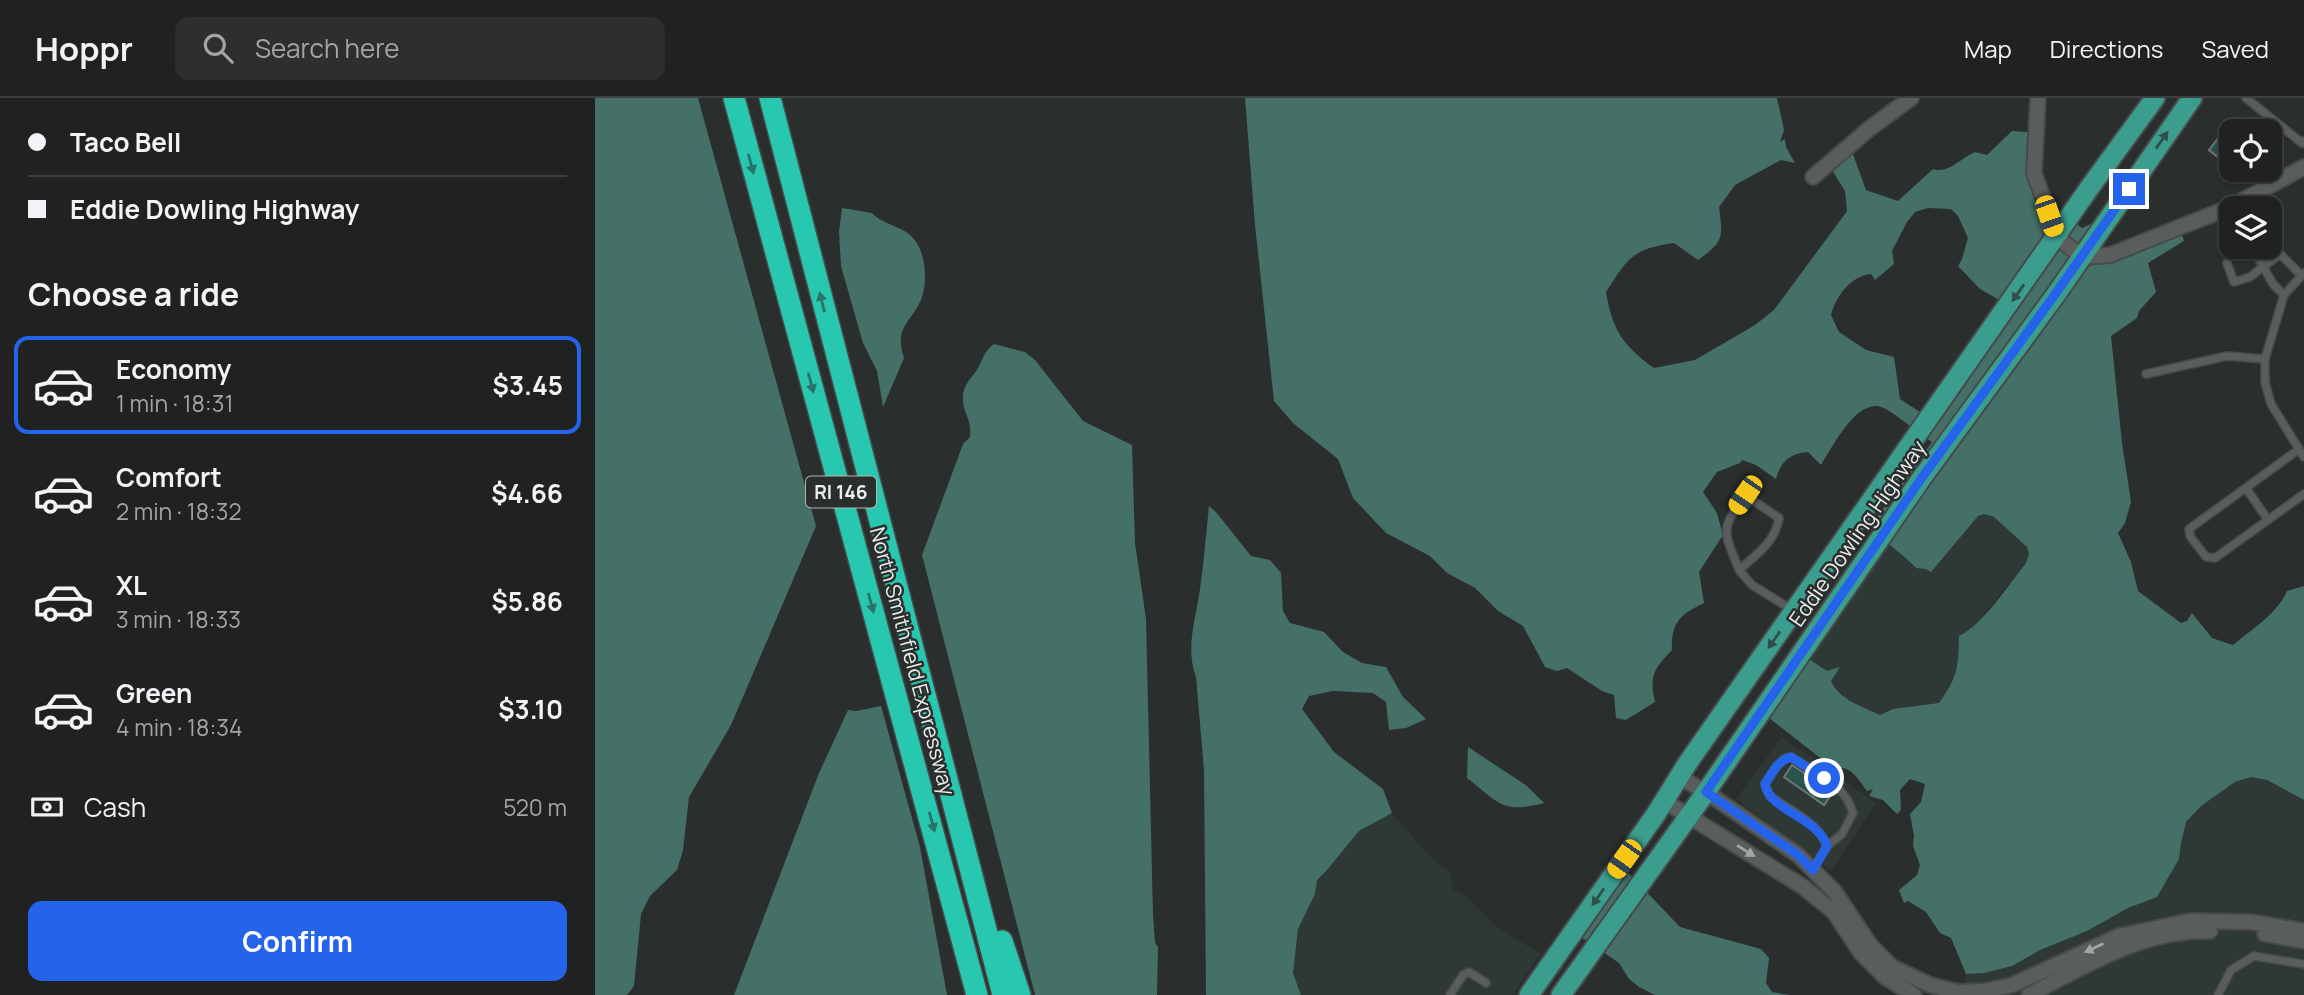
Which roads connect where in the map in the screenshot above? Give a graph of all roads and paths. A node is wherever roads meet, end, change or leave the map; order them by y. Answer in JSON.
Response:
{"nodes":[{"id":1,"x":734,"y":98,"type":"edge"},
{"id":2,"x":770,"y":98,"type":"edge"},
{"id":3,"x":1911,"y":98,"type":"edge"},
{"id":4,"x":2038,"y":98,"type":"edge"},
{"id":5,"x":2155,"y":98,"type":"edge"},
{"id":6,"x":2192,"y":98,"type":"edge"},
{"id":7,"x":2246,"y":98,"type":"edge"},
{"id":8,"x":2304,"y":141,"type":"edge"},
{"id":9,"x":2304,"y":167,"type":"edge"},
{"id":10,"x":1813,"y":177,"type":"dead end"},
{"id":11,"x":2265,"y":196,"type":"edge"},
{"id":12,"x":2219,"y":212,"type":"edge"},
{"id":13,"x":2057,"y":237,"type":"junction"},
{"id":14,"x":2282,"y":256,"type":"edge"},
{"id":15,"x":2082,"y":257,"type":"junction"},
{"id":16,"x":2258,"y":259,"type":"edge"},
{"id":17,"x":2273,"y":259,"type":"edge"},
{"id":18,"x":2227,"y":263,"type":"dead end"},
{"id":19,"x":2262,"y":267,"type":"junction"},
{"id":20,"x":2302,"y":274,"type":"edge"},
{"id":21,"x":2284,"y":295,"type":"junction"},
{"id":22,"x":2265,"y":359,"type":"junction"},
{"id":23,"x":2146,"y":374,"type":"dead end"},
{"id":24,"x":2301,"y":454,"type":"edge"},
{"id":25,"x":2246,"y":488,"type":"junction"},
{"id":26,"x":2304,"y":494,"type":"edge"},
{"id":27,"x":2268,"y":520,"type":"junction"},
{"id":28,"x":1739,"y":570,"type":"junction"},
{"id":29,"x":1795,"y":611,"type":"junction"},
{"id":30,"x":1679,"y":777,"type":"junction"},
{"id":31,"x":1706,"y":792,"type":"junction"},
{"id":32,"x":1664,"y":801,"type":"junction"},
{"id":33,"x":1689,"y":814,"type":"junction"},
{"id":34,"x":1827,"y":846,"type":"junction"},
{"id":35,"x":970,"y":866,"type":"junction"},
{"id":36,"x":1813,"y":870,"type":"junction"},
{"id":37,"x":1802,"y":886,"type":"junction"},
{"id":38,"x":949,"y":887,"type":"junction"},
{"id":39,"x":2304,"y":931,"type":"edge"},
{"id":40,"x":2304,"y":941,"type":"edge"},
{"id":41,"x":2304,"y":964,"type":"edge"},
{"id":42,"x":1486,"y":983,"type":"dead end"},
{"id":43,"x":2014,"y":990,"type":"edge"},
{"id":44,"x":967,"y":995,"type":"edge"},
{"id":45,"x":977,"y":995,"type":"edge"},
{"id":46,"x":1003,"y":995,"type":"edge"},
{"id":47,"x":1020,"y":995,"type":"edge"},
{"id":48,"x":1450,"y":995,"type":"edge"},
{"id":49,"x":1529,"y":995,"type":"edge"},
{"id":50,"x":1561,"y":995,"type":"edge"},
{"id":51,"x":1915,"y":995,"type":"edge"},
{"id":52,"x":2029,"y":995,"type":"edge"},
{"id":53,"x":2218,"y":995,"type":"edge"}],
"edges":[{"from":1,"to":38,"type":"highway","name":"North Smithfield Expressway","number":"RI 146","one_way":true},
{"from":35,"to":2,"type":"highway","name":"North Smithfield Expressway","number":"RI 146","one_way":true},
{"from":3,"to":10,"type":"street"},
{"from":4,"to":13,"type":"street"},
{"from":5,"to":13,"type":"main road","name":"Eddie Dowling Highway"},
{"from":15,"to":6,"type":"main road","name":"Eddie Dowling Highway","one_way":true},
{"from":7,"to":8,"type":"lane"},
{"from":9,"to":11,"type":"street"},
{"from":12,"to":15,"type":"street"},
{"from":13,"to":15,"type":"street"},
{"from":13,"to":29,"type":"main road","name":"Eddie Dowling Highway","one_way":true},
{"from":14,"to":20,"type":"lane"},
{"from":15,"to":31,"type":"main road","name":"Eddie Dowling Highway"},
{"from":16,"to":19,"type":"lane"},
{"from":17,"to":19,"type":"lane"},
{"from":18,"to":19,"type":"lane"},
{"from":19,"to":21,"type":"lane"},
{"from":20,"to":21,"type":"lane"},
{"from":21,"to":22,"type":"lane"},
{"from":22,"to":23,"type":"lane"},
{"from":22,"to":24,"type":"lane"},
{"from":24,"to":25,"type":"lane"},
{"from":25,"to":27,"type":"lane"},
{"from":25,"to":27,"type":"lane"},
{"from":26,"to":27,"type":"lane"},
{"from":28,"to":28,"type":"lane"},
{"from":28,"to":29,"type":"lane"},
{"from":29,"to":30,"type":"main road","name":"Eddie Dowling Highway","one_way":true},
{"from":30,"to":31,"type":"street"},
{"from":30,"to":32,"type":"main road","name":"Eddie Dowling Highway"},
{"from":31,"to":33,"type":"main road","name":"Eddie Dowling Highway"},
{"from":31,"to":36,"type":"street"},
{"from":32,"to":33,"type":"street"},
{"from":32,"to":49,"type":"main road","name":"Eddie Dowling Highway","one_way":true},
{"from":33,"to":37,"type":"street","one_way":true},
{"from":33,"to":50,"type":"main road","name":"Eddie Dowling Highway"},
{"from":34,"to":34,"type":"lane"},
{"from":34,"to":36,"type":"lane"},
{"from":35,"to":46,"type":"highway","name":"North Smithfield Expressway","number":"RI 146"},
{"from":35,"to":47,"type":"highway"},
{"from":36,"to":37,"type":"street"},
{"from":36,"to":43,"type":"street"},
{"from":37,"to":51,"type":"street"},
{"from":38,"to":44,"type":"highway"},
{"from":38,"to":45,"type":"highway","name":"North Smithfield Expressway","number":"RI 146"},
{"from":39,"to":43,"type":"street","one_way":true},
{"from":40,"to":52,"type":"street"},
{"from":41,"to":53,"type":"lane"},
{"from":42,"to":48,"type":"lane"}]}
